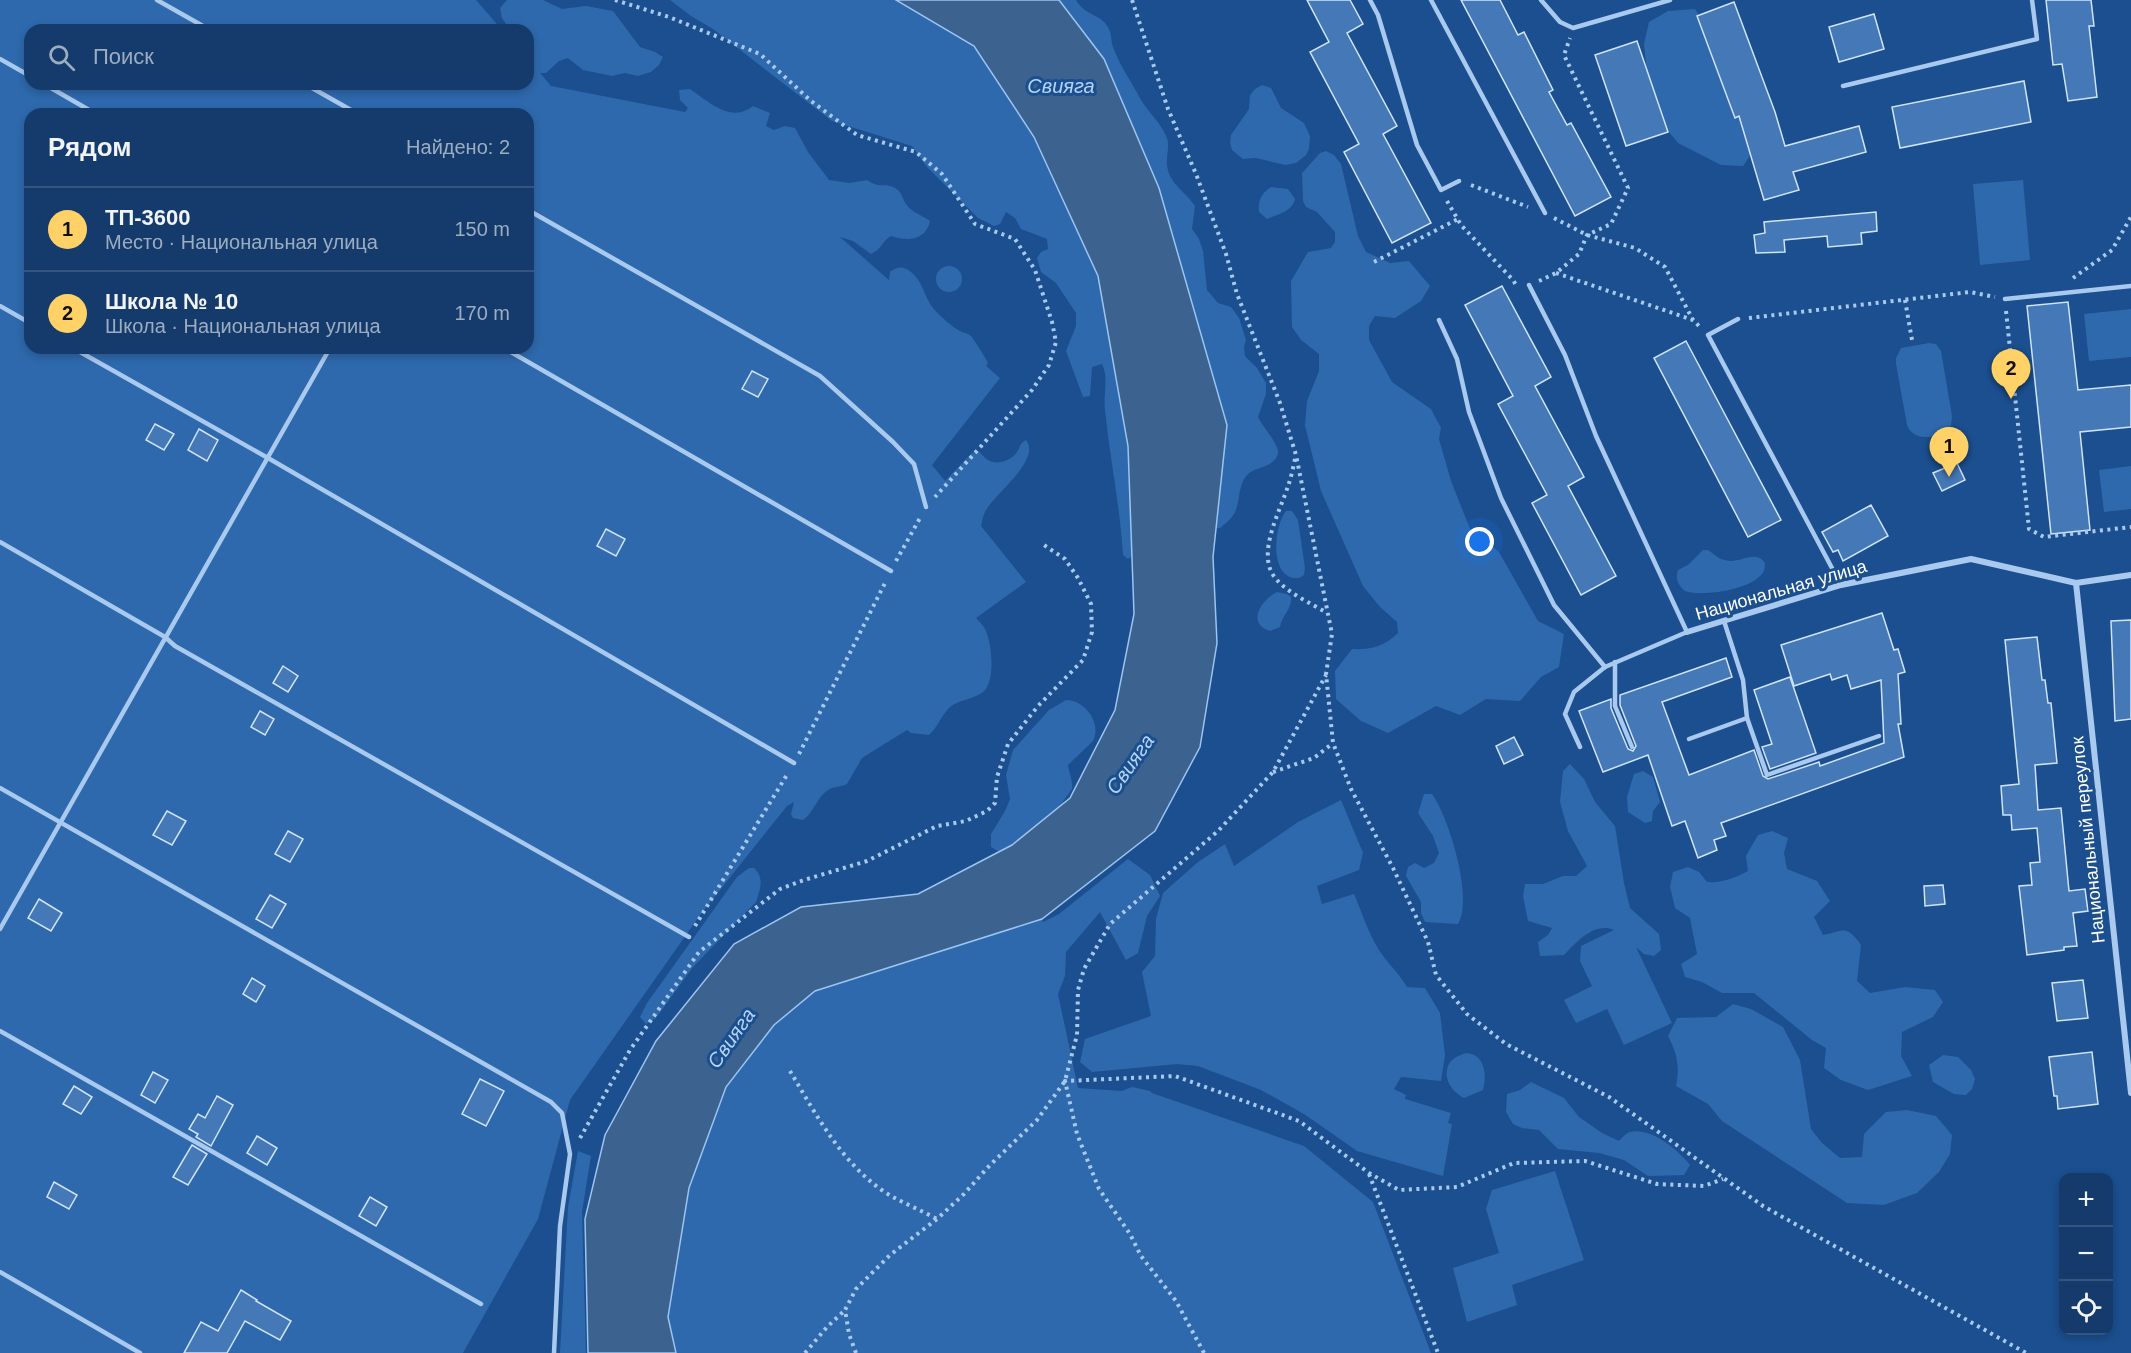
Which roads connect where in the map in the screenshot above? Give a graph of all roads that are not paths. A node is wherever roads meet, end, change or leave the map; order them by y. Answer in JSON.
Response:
{"nodes":[{"id":1,"x":157,"y":0,"type":"edge"},
{"id":2,"x":1370,"y":0,"type":"edge"},
{"id":3,"x":1431,"y":0,"type":"edge"},
{"id":4,"x":1541,"y":0,"type":"edge"},
{"id":5,"x":1671,"y":0,"type":"edge"},
{"id":6,"x":2032,"y":0,"type":"edge"},
{"id":7,"x":199,"y":24,"type":"edge"},
{"id":8,"x":0,"y":59,"type":"edge"},
{"id":9,"x":24,"y":73,"type":"edge"},
{"id":10,"x":1843,"y":86,"type":"dead end"},
{"id":11,"x":54,"y":90,"type":"edge"},
{"id":12,"x":316,"y":90,"type":"edge"},
{"id":13,"x":86,"y":108,"type":"edge"},
{"id":14,"x":347,"y":108,"type":"edge"},
{"id":15,"x":1458,"y":181,"type":"road end"},
{"id":16,"x":534,"y":213,"type":"edge"},
{"id":17,"x":1545,"y":213,"type":"dead end"},
{"id":18,"x":1529,"y":285,"type":"road end"},
{"id":19,"x":2131,"y":286,"type":"edge"},
{"id":20,"x":2005,"y":299,"type":"road end"},
{"id":21,"x":0,"y":306,"type":"edge"},
{"id":22,"x":1738,"y":319,"type":"road end"},
{"id":23,"x":24,"y":320,"type":"edge"},
{"id":24,"x":1438,"y":320,"type":"dead end"},
{"id":25,"x":84,"y":354,"type":"edge"},
{"id":26,"x":327,"y":354,"type":"edge"},
{"id":27,"x":514,"y":354,"type":"edge"},
{"id":28,"x":268,"y":458,"type":"junction"},
{"id":29,"x":926,"y":507,"type":"dead end"},
{"id":30,"x":0,"y":542,"type":"edge"},
{"id":31,"x":891,"y":571,"type":"dead end"},
{"id":32,"x":2131,"y":576,"type":"edge"},
{"id":33,"x":2076,"y":583,"type":"junction"},
{"id":34,"x":1841,"y":585,"type":"junction"},
{"id":35,"x":1724,"y":621,"type":"junction"},
{"id":36,"x":1687,"y":632,"type":"junction"},
{"id":37,"x":165,"y":637,"type":"junction"},
{"id":38,"x":1615,"y":662,"type":"junction"},
{"id":39,"x":1605,"y":667,"type":"junction"},
{"id":40,"x":1747,"y":718,"type":"junction"},
{"id":41,"x":1879,"y":736,"type":"dead end"},
{"id":42,"x":1689,"y":739,"type":"dead end"},
{"id":43,"x":1580,"y":747,"type":"dead end"},
{"id":44,"x":1632,"y":747,"type":"dead end"},
{"id":45,"x":794,"y":763,"type":"dead end"},
{"id":46,"x":0,"y":788,"type":"edge"},
{"id":47,"x":60,"y":823,"type":"junction"},
{"id":48,"x":0,"y":929,"type":"edge"},
{"id":49,"x":689,"y":937,"type":"dead end"},
{"id":50,"x":0,"y":1031,"type":"edge"},
{"id":51,"x":2131,"y":1093,"type":"edge"},
{"id":52,"x":0,"y":1272,"type":"edge"},
{"id":53,"x":481,"y":1304,"type":"dead end"},
{"id":54,"x":140,"y":1353,"type":"edge"},
{"id":55,"x":554,"y":1353,"type":"edge"}],
"edges":[{"from":1,"to":7,"type":"lane"},
{"from":2,"to":15,"type":"lane"},
{"from":3,"to":17,"type":"lane"},
{"from":4,"to":5,"type":"lane"},
{"from":6,"to":10,"type":"lane"},
{"from":8,"to":9,"type":"lane"},
{"from":11,"to":13,"type":"lane"},
{"from":12,"to":14,"type":"lane"},
{"from":16,"to":29,"type":"lane"},
{"from":18,"to":36,"type":"lane"},
{"from":19,"to":20,"type":"lane"},
{"from":21,"to":23,"type":"lane"},
{"from":22,"to":34,"type":"lane"},
{"from":24,"to":39,"type":"lane"},
{"from":25,"to":28,"type":"lane"},
{"from":26,"to":28,"type":"lane"},
{"from":27,"to":31,"type":"lane"},
{"from":28,"to":37,"type":"lane"},
{"from":28,"to":45,"type":"lane"},
{"from":30,"to":37,"type":"lane"},
{"from":32,"to":33,"type":"street","name":"Национальная улица"},
{"from":33,"to":34,"type":"street","name":"Национальная улица"},
{"from":33,"to":51,"type":"street","name":"Национальный переулок"},
{"from":34,"to":35,"type":"street","name":"Национальная улица"},
{"from":35,"to":36,"type":"street","name":"Национальная улица"},
{"from":35,"to":40,"type":"lane"},
{"from":36,"to":38,"type":"lane"},
{"from":37,"to":47,"type":"lane"},
{"from":37,"to":49,"type":"lane"},
{"from":38,"to":39,"type":"lane"},
{"from":38,"to":44,"type":"lane"},
{"from":39,"to":43,"type":"lane"},
{"from":40,"to":41,"type":"lane"},
{"from":40,"to":42,"type":"lane"},
{"from":46,"to":47,"type":"lane"},
{"from":47,"to":48,"type":"lane"},
{"from":47,"to":55,"type":"lane"},
{"from":50,"to":53,"type":"lane"},
{"from":52,"to":54,"type":"lane"}]}
